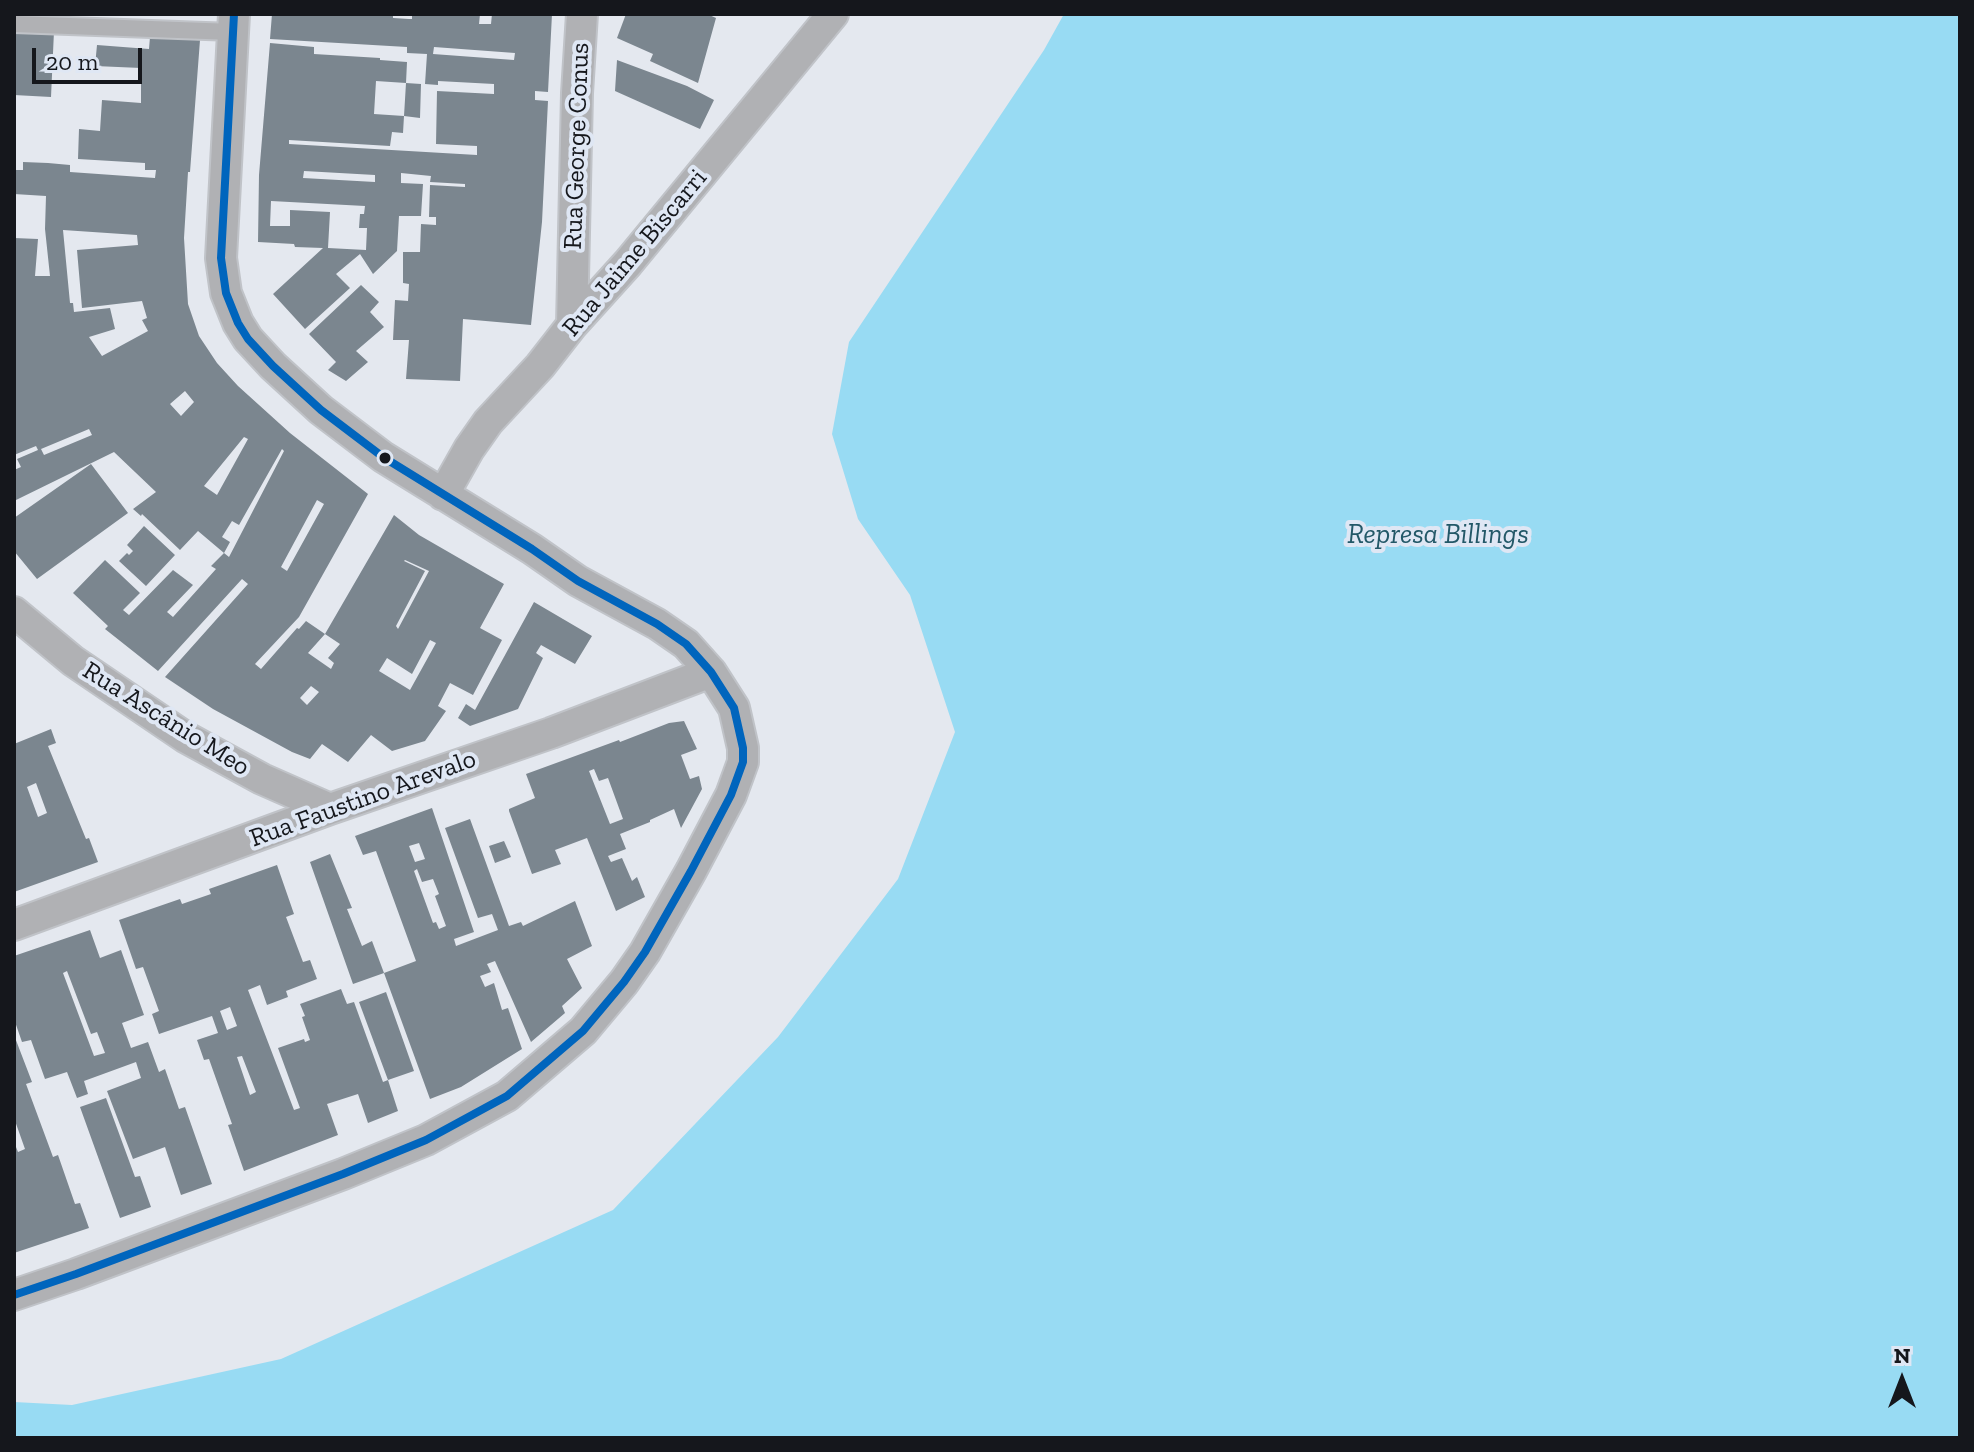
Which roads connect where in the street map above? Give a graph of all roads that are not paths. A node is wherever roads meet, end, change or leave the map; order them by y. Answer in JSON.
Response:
{"nodes":[{"id":1,"x":582,"y":14,"type":"edge"},
{"id":2,"x":833,"y":14,"type":"edge"},
{"id":3,"x":233,"y":23,"type":"edge"},
{"id":4,"x":14,"y":24,"type":"edge"},
{"id":5,"x":572,"y":325,"type":"junction"},
{"id":6,"x":443,"y":495,"type":"junction"},
{"id":7,"x":14,"y":612,"type":"edge"},
{"id":8,"x":711,"y":672,"type":"junction"},
{"id":9,"x":330,"y":809,"type":"junction"},
{"id":10,"x":14,"y":925,"type":"edge"},
{"id":11,"x":14,"y":1295,"type":"edge"}],
"edges":[{"from":1,"to":5,"type":"street","name":"Rua George Conus"},
{"from":2,"to":5,"type":"street","name":"Rua Jaime Biscarri"},
{"from":3,"to":4,"type":"lane"},
{"from":3,"to":6,"type":"street"},
{"from":5,"to":6,"type":"street","name":"Rua Jaime Biscarri"},
{"from":6,"to":8,"type":"street"},
{"from":7,"to":9,"type":"street","name":"Rua Ascânio Meo"},
{"from":8,"to":9,"type":"street","name":"Rua Faustino Arevalo"},
{"from":8,"to":11,"type":"street"},
{"from":9,"to":10,"type":"street","name":"Rua Faustino Arevalo"}]}
